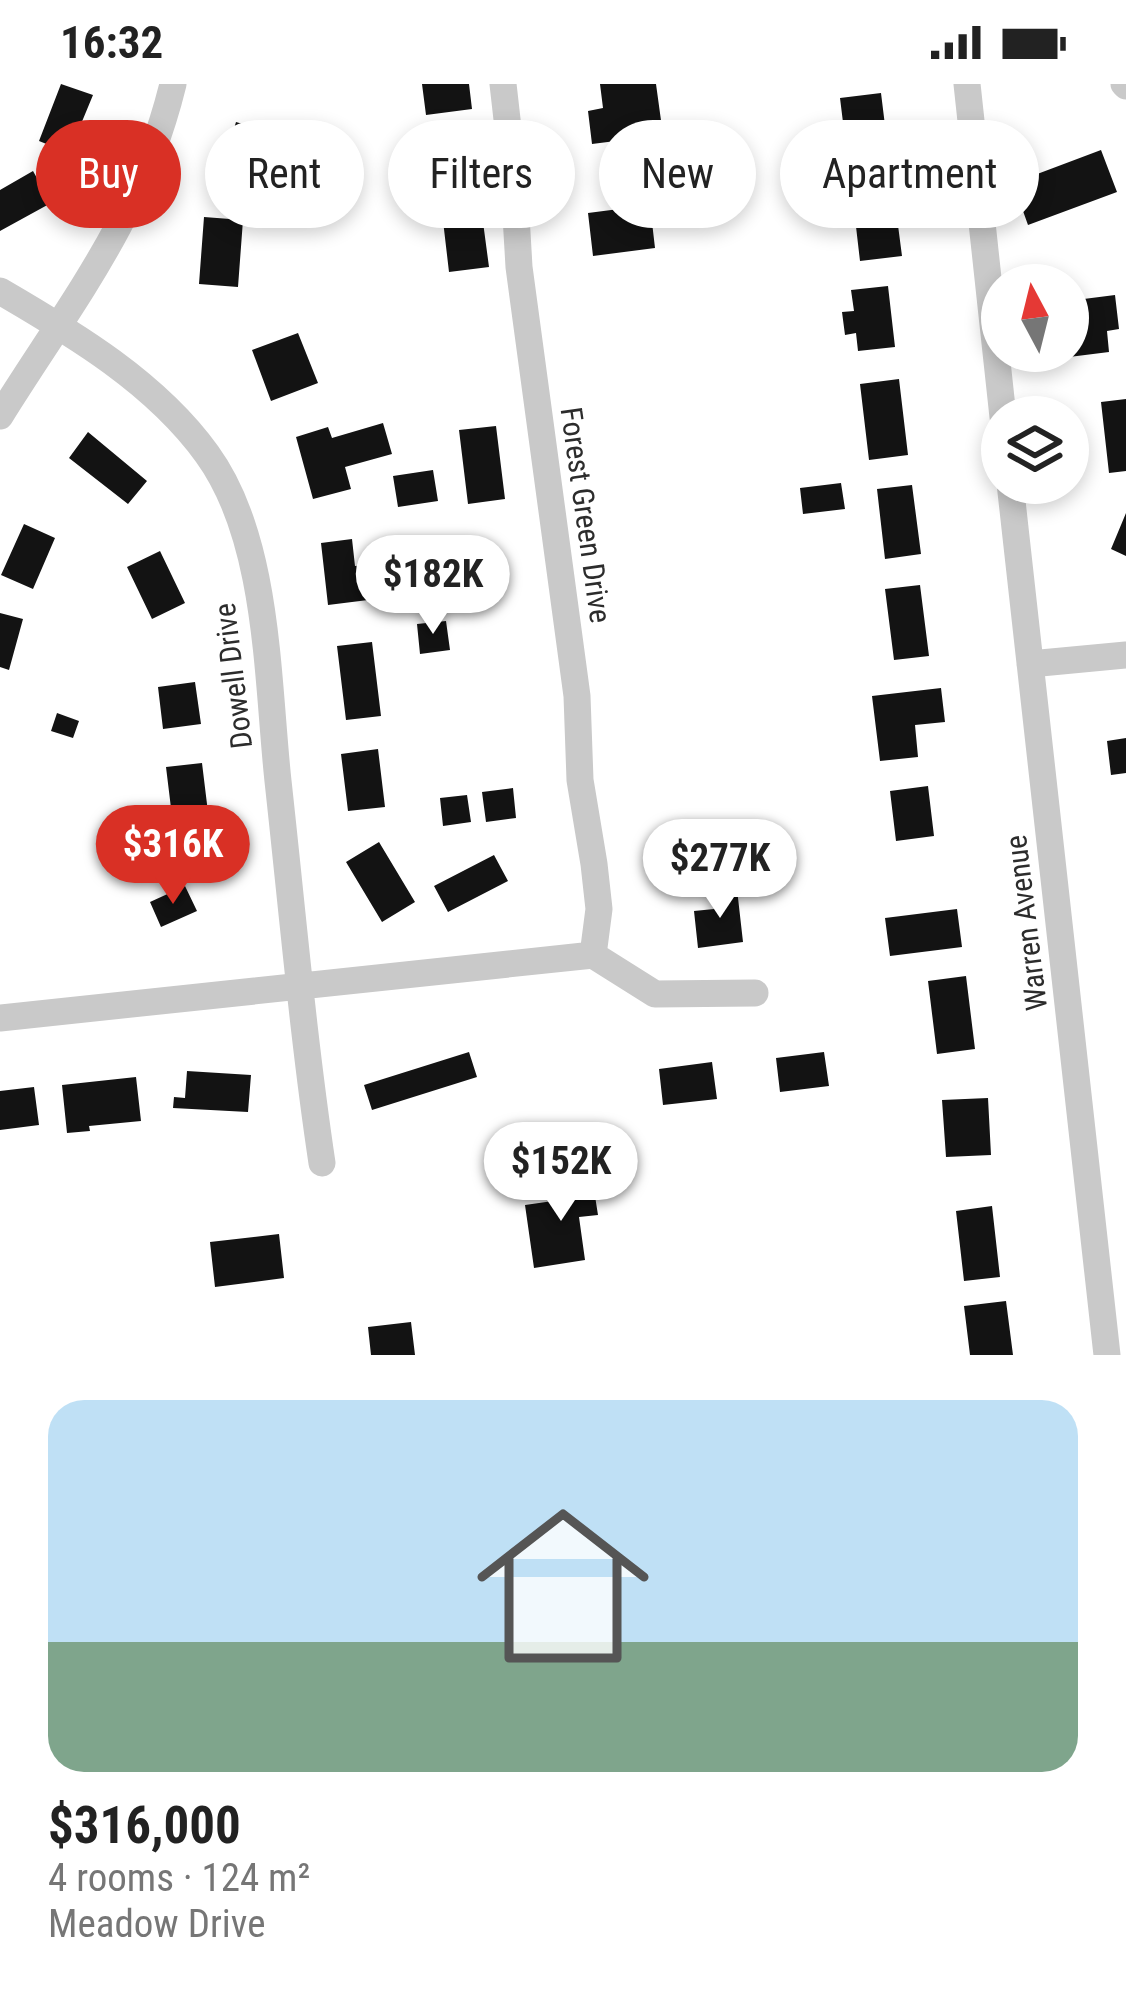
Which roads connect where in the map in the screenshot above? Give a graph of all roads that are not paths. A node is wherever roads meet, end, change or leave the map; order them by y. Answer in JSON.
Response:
{"nodes":[{"id":1,"x":173,"y":84,"type":"edge"},
{"id":2,"x":502,"y":84,"type":"edge"},
{"id":3,"x":967,"y":84,"type":"edge"},
{"id":4,"x":0,"y":291,"type":"edge"},
{"id":5,"x":62,"y":326,"type":"junction"},
{"id":6,"x":1001,"y":396,"type":"edge"},
{"id":7,"x":0,"y":416,"type":"edge"},
{"id":8,"x":1012,"y":504,"type":"edge"},
{"id":9,"x":1126,"y":655,"type":"edge"},
{"id":10,"x":1030,"y":664,"type":"junction"},
{"id":11,"x":593,"y":955,"type":"junction"},
{"id":12,"x":300,"y":987,"type":"junction"},
{"id":13,"x":755,"y":993,"type":"dead end"},
{"id":14,"x":0,"y":1018,"type":"edge"},
{"id":15,"x":322,"y":1163,"type":"dead end"},
{"id":16,"x":1107,"y":1355,"type":"edge"}],
"edges":[{"from":1,"to":5,"type":"street"},
{"from":2,"to":11,"type":"street","name":"Forest Green Drive"},
{"from":3,"to":6,"type":"street"},
{"from":4,"to":5,"type":"street","name":"Dowell Drive"},
{"from":5,"to":7,"type":"street"},
{"from":5,"to":12,"type":"street","name":"Dowell Drive"},
{"from":8,"to":10,"type":"street","name":"Warren Avenue"},
{"from":9,"to":10,"type":"street"},
{"from":10,"to":16,"type":"street","name":"Warren Avenue"},
{"from":11,"to":12,"type":"street"},
{"from":11,"to":13,"type":"street"},
{"from":12,"to":14,"type":"street"},
{"from":12,"to":15,"type":"street","name":"Dowell Drive"}]}
